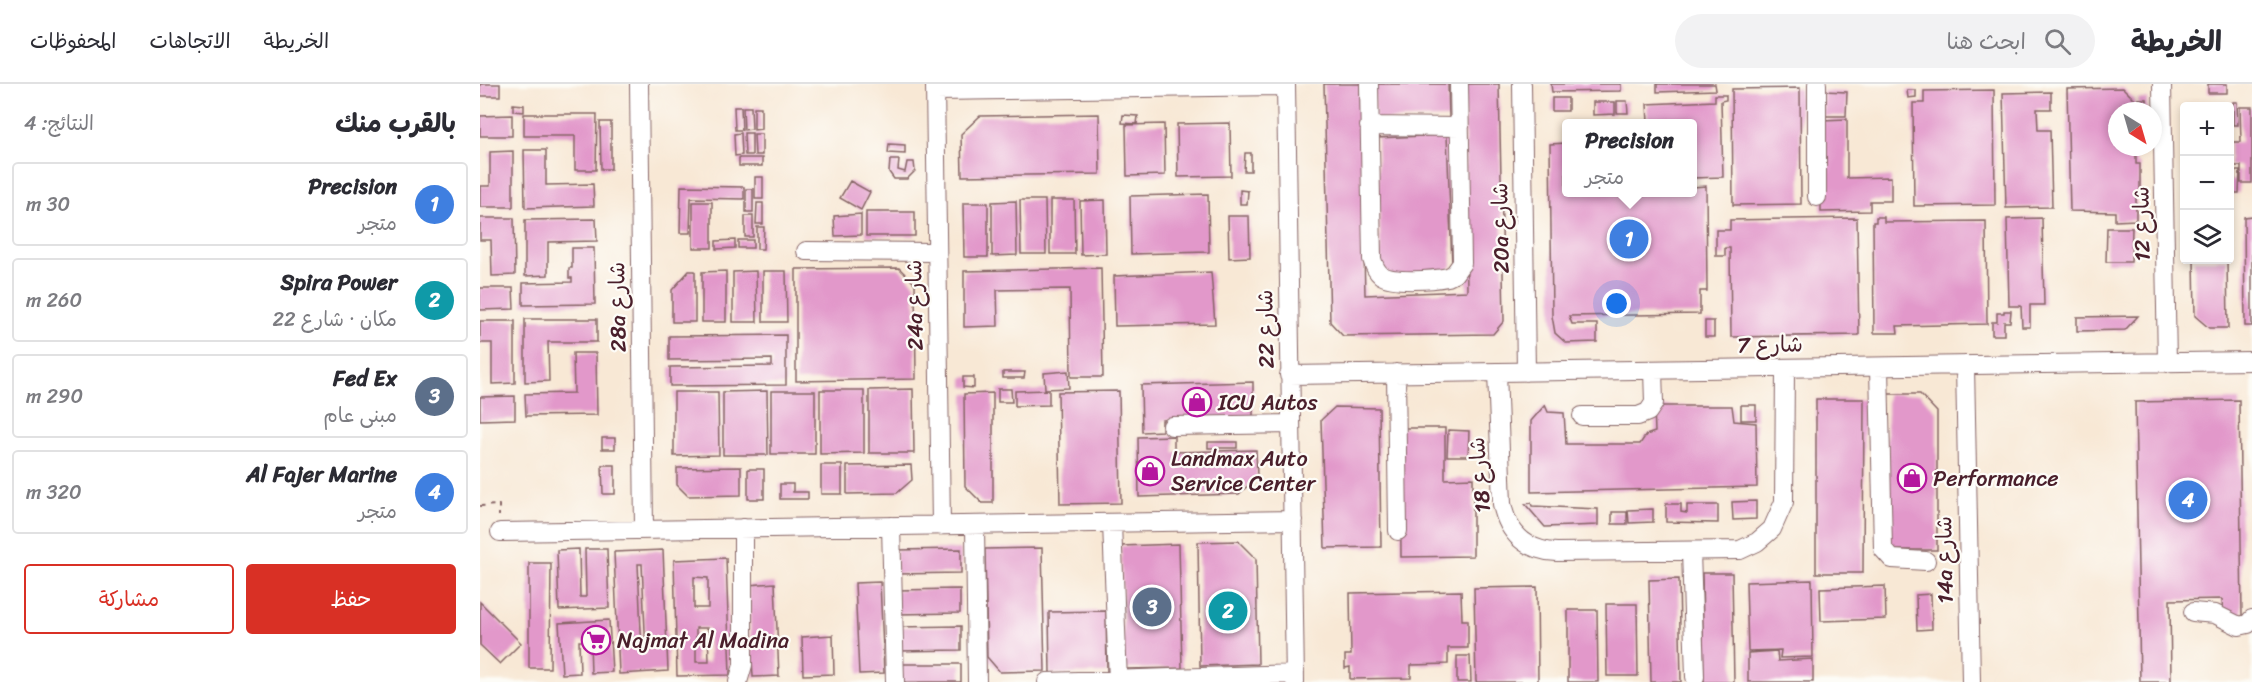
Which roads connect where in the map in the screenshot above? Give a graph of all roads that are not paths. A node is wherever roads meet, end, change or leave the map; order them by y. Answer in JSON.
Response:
{"nodes":[{"id":1,"x":639,"y":84,"type":"edge"},
{"id":2,"x":1368,"y":84,"type":"edge"},
{"id":3,"x":1459,"y":84,"type":"edge"},
{"id":4,"x":1522,"y":84,"type":"edge"},
{"id":5,"x":1817,"y":84,"type":"edge"},
{"id":6,"x":2162,"y":84,"type":"edge"},
{"id":7,"x":1286,"y":85,"type":"edge"},
{"id":8,"x":935,"y":88,"type":"edge"},
{"id":9,"x":1369,"y":126,"type":"junction"},
{"id":10,"x":1460,"y":127,"type":"junction"},
{"id":11,"x":1817,"y":197,"type":"dead end"},
{"id":12,"x":806,"y":251,"type":"dead end"},
{"id":13,"x":937,"y":252,"type":"junction"},
{"id":14,"x":2252,"y":362,"type":"edge"},
{"id":15,"x":2167,"y":363,"type":"junction"},
{"id":16,"x":1965,"y":365,"type":"junction"},
{"id":17,"x":1879,"y":367,"type":"junction"},
{"id":18,"x":1785,"y":368,"type":"junction"},
{"id":19,"x":1653,"y":370,"type":"junction"},
{"id":20,"x":1497,"y":372,"type":"junction"},
{"id":21,"x":1526,"y":372,"type":"junction"},
{"id":22,"x":1396,"y":373,"type":"junction"},
{"id":23,"x":1289,"y":375,"type":"junction"},
{"id":24,"x":1582,"y":416,"type":"dead end"},
{"id":25,"x":1290,"y":424,"type":"junction"},
{"id":26,"x":1172,"y":426,"type":"dead end"},
{"id":27,"x":1293,"y":520,"type":"junction"},
{"id":28,"x":1112,"y":523,"type":"junction"},
{"id":29,"x":975,"y":525,"type":"junction"},
{"id":30,"x":891,"y":526,"type":"junction"},
{"id":31,"x":941,"y":526,"type":"junction"},
{"id":32,"x":743,"y":528,"type":"junction"},
{"id":33,"x":644,"y":530,"type":"junction"},
{"id":34,"x":1398,"y":531,"type":"dead end"},
{"id":35,"x":500,"y":532,"type":"road end"},
{"id":36,"x":1691,"y":551,"type":"junction"},
{"id":37,"x":1926,"y":561,"type":"dead end"},
{"id":38,"x":2193,"y":612,"type":"dead end"},
{"id":39,"x":2252,"y":619,"type":"edge"},
{"id":40,"x":1695,"y":677,"type":"dead end"},
{"id":41,"x":1295,"y":678,"type":"edge"},
{"id":42,"x":1193,"y":680,"type":"edge"},
{"id":43,"x":1118,"y":681,"type":"edge"},
{"id":44,"x":738,"y":682,"type":"edge"},
{"id":45,"x":895,"y":682,"type":"edge"},
{"id":46,"x":977,"y":682,"type":"edge"},
{"id":47,"x":1047,"y":682,"type":"edge"},
{"id":48,"x":1971,"y":682,"type":"edge"}],
"edges":[{"from":1,"to":33,"type":"street","name":"28a شارع"},
{"from":2,"to":9,"type":"street"},
{"from":3,"to":10,"type":"street"},
{"from":4,"to":21,"type":"street","name":"20a شارع"},
{"from":5,"to":11,"type":"street"},
{"from":6,"to":15,"type":"street","name":"شارع 12"},
{"from":7,"to":8,"type":"street"},
{"from":7,"to":23,"type":"street","name":"شارع 22"},
{"from":8,"to":13,"type":"street","name":"24a شارع"},
{"from":9,"to":10,"type":"street"},
{"from":9,"to":10,"type":"street"},
{"from":12,"to":13,"type":"street"},
{"from":13,"to":31,"type":"street","name":"24a شارع"},
{"from":14,"to":15,"type":"street","name":"شارع 7"},
{"from":15,"to":16,"type":"street","name":"شارع 7"},
{"from":16,"to":17,"type":"street","name":"شارع 7"},
{"from":16,"to":48,"type":"street","name":"14a شارع"},
{"from":17,"to":18,"type":"street","name":"شارع 7"},
{"from":17,"to":37,"type":"street"},
{"from":18,"to":19,"type":"street","name":"شارع 7"},
{"from":18,"to":36,"type":"street","name":"شارع 18"},
{"from":19,"to":21,"type":"street","name":"شارع 7"},
{"from":19,"to":24,"type":"street"},
{"from":20,"to":21,"type":"street","name":"شارع 7"},
{"from":20,"to":22,"type":"street","name":"شارع 7"},
{"from":20,"to":36,"type":"street","name":"شارع 18"},
{"from":22,"to":23,"type":"street","name":"شارع 7"},
{"from":22,"to":34,"type":"street"},
{"from":23,"to":25,"type":"street","name":"شارع 22"},
{"from":25,"to":26,"type":"street"},
{"from":25,"to":27,"type":"street","name":"شارع 22"},
{"from":27,"to":28,"type":"street"},
{"from":27,"to":41,"type":"street","name":"شارع 22"},
{"from":28,"to":29,"type":"street"},
{"from":28,"to":43,"type":"street"},
{"from":29,"to":31,"type":"street"},
{"from":29,"to":46,"type":"street"},
{"from":30,"to":31,"type":"street"},
{"from":30,"to":32,"type":"street"},
{"from":30,"to":45,"type":"street"},
{"from":32,"to":33,"type":"street"},
{"from":32,"to":44,"type":"street"},
{"from":33,"to":35,"type":"street"},
{"from":36,"to":40,"type":"street"},
{"from":38,"to":39,"type":"street"},
{"from":41,"to":42,"type":"street"},
{"from":42,"to":43,"type":"street"},
{"from":43,"to":47,"type":"street"}]}
